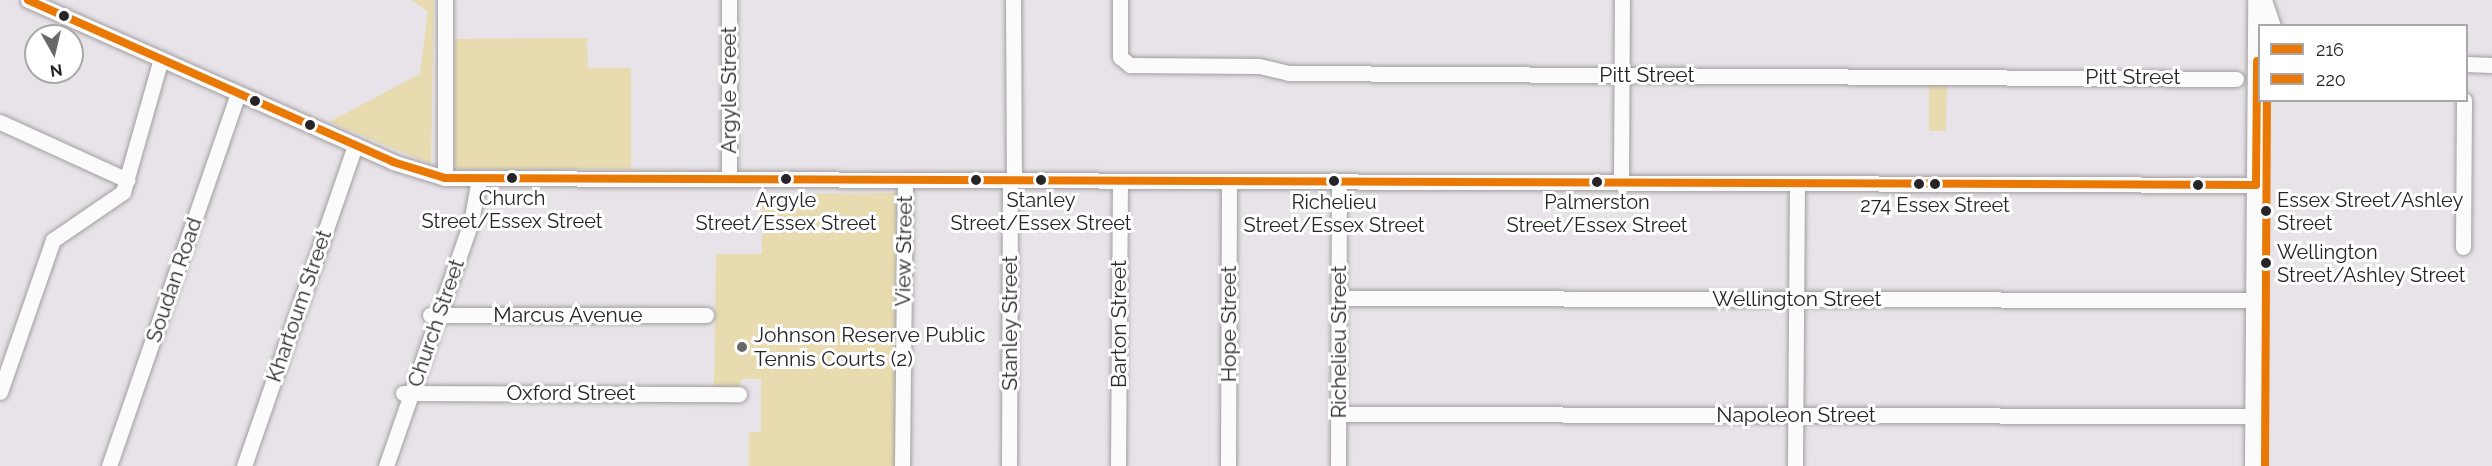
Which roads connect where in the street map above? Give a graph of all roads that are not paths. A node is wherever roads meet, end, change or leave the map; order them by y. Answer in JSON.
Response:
{"nodes":[{"id":1,"x":28,"y":0,"type":"edge"},
{"id":2,"x":445,"y":0,"type":"edge"},
{"id":3,"x":729,"y":0,"type":"edge"},
{"id":4,"x":1013,"y":0,"type":"edge"},
{"id":5,"x":1120,"y":0,"type":"edge"},
{"id":6,"x":1622,"y":0,"type":"edge"},
{"id":7,"x":2258,"y":0,"type":"edge"},
{"id":8,"x":2264,"y":0,"type":"edge"},
{"id":9,"x":2272,"y":24,"type":"edge"},
{"id":10,"x":161,"y":59,"type":"junction"},
{"id":11,"x":2258,"y":62,"type":"edge"},
{"id":12,"x":2468,"y":64,"type":"edge"},
{"id":13,"x":2492,"y":64,"type":"edge"},
{"id":14,"x":1622,"y":75,"type":"junction"},
{"id":15,"x":2236,"y":79,"type":"dead end"},
{"id":16,"x":238,"y":94,"type":"junction"},
{"id":17,"x":2464,"y":102,"type":"edge"},
{"id":18,"x":0,"y":122,"type":"edge"},
{"id":19,"x":355,"y":145,"type":"junction"},
{"id":20,"x":444,"y":178,"type":"junction"},
{"id":21,"x":475,"y":179,"type":"junction"},
{"id":22,"x":729,"y":179,"type":"junction"},
{"id":23,"x":127,"y":180,"type":"junction"},
{"id":24,"x":904,"y":180,"type":"junction"},
{"id":25,"x":1012,"y":180,"type":"junction"},
{"id":26,"x":1120,"y":181,"type":"junction"},
{"id":27,"x":1229,"y":182,"type":"junction"},
{"id":28,"x":1339,"y":182,"type":"junction"},
{"id":29,"x":1621,"y":183,"type":"junction"},
{"id":30,"x":1797,"y":183,"type":"junction"},
{"id":31,"x":2256,"y":185,"type":"junction"},
{"id":32,"x":2463,"y":247,"type":"dead end"},
{"id":33,"x":1339,"y":298,"type":"junction"},
{"id":34,"x":1796,"y":299,"type":"junction"},
{"id":35,"x":2255,"y":300,"type":"junction"},
{"id":36,"x":434,"y":315,"type":"junction"},
{"id":37,"x":706,"y":315,"type":"dead end"},
{"id":38,"x":0,"y":392,"type":"edge"},
{"id":39,"x":407,"y":393,"type":"junction"},
{"id":40,"x":740,"y":394,"type":"dead end"},
{"id":41,"x":1338,"y":414,"type":"junction"},
{"id":42,"x":1796,"y":415,"type":"junction"},
{"id":43,"x":2254,"y":416,"type":"junction"},
{"id":44,"x":109,"y":466,"type":"edge"},
{"id":45,"x":244,"y":466,"type":"edge"},
{"id":46,"x":377,"y":466,"type":"edge"},
{"id":47,"x":386,"y":466,"type":"edge"},
{"id":48,"x":902,"y":466,"type":"edge"},
{"id":49,"x":1009,"y":466,"type":"edge"},
{"id":50,"x":1119,"y":466,"type":"edge"},
{"id":51,"x":1228,"y":466,"type":"edge"},
{"id":52,"x":1338,"y":466,"type":"edge"},
{"id":53,"x":1795,"y":466,"type":"edge"},
{"id":54,"x":2254,"y":466,"type":"edge"}],
"edges":[{"from":1,"to":10,"type":"street"},
{"from":2,"to":20,"type":"street"},
{"from":3,"to":22,"type":"street","name":"Argyle Street"},
{"from":4,"to":25,"type":"street","name":"Stanley Street"},
{"from":5,"to":14,"type":"street","name":"Pitt Street"},
{"from":6,"to":14,"type":"street"},
{"from":7,"to":11,"type":"main road"},
{"from":8,"to":9,"type":"street"},
{"from":10,"to":16,"type":"street"},
{"from":10,"to":23,"type":"street"},
{"from":11,"to":31,"type":"main road"},
{"from":12,"to":13,"type":"street"},
{"from":14,"to":15,"type":"street","name":"Pitt Street"},
{"from":14,"to":29,"type":"street"},
{"from":16,"to":19,"type":"street"},
{"from":16,"to":44,"type":"street","name":"Soudan Road"},
{"from":17,"to":32,"type":"street"},
{"from":18,"to":23,"type":"street"},
{"from":19,"to":20,"type":"street"},
{"from":19,"to":45,"type":"street","name":"Khartoum Street"},
{"from":20,"to":21,"type":"street"},
{"from":21,"to":22,"type":"street"},
{"from":21,"to":36,"type":"street","name":"Church Street"},
{"from":22,"to":24,"type":"street"},
{"from":23,"to":38,"type":"street"},
{"from":24,"to":25,"type":"street"},
{"from":24,"to":48,"type":"street","name":"View Street"},
{"from":25,"to":26,"type":"street"},
{"from":25,"to":49,"type":"street","name":"Stanley Street"},
{"from":26,"to":27,"type":"street"},
{"from":26,"to":50,"type":"street","name":"Barton Street"},
{"from":27,"to":28,"type":"street"},
{"from":27,"to":51,"type":"street","name":"Hope Street"},
{"from":28,"to":29,"type":"street"},
{"from":28,"to":33,"type":"street","name":"Richelieu Street"},
{"from":29,"to":30,"type":"street"},
{"from":30,"to":31,"type":"street"},
{"from":30,"to":34,"type":"street"},
{"from":31,"to":35,"type":"main road"},
{"from":33,"to":34,"type":"street","name":"Wellington Street"},
{"from":33,"to":41,"type":"street","name":"Richelieu Street"},
{"from":34,"to":35,"type":"street","name":"Wellington Street"},
{"from":34,"to":42,"type":"street"},
{"from":35,"to":43,"type":"main road"},
{"from":36,"to":37,"type":"street","name":"Marcus Avenue"},
{"from":36,"to":39,"type":"street","name":"Church Street"},
{"from":39,"to":40,"type":"street","name":"Oxford Street"},
{"from":39,"to":46,"type":"street","name":"Church Street"},
{"from":39,"to":47,"type":"street","name":"Church Street"},
{"from":41,"to":42,"type":"street","name":"Napoleon Street"},
{"from":41,"to":52,"type":"street","name":"Richelieu Street"},
{"from":42,"to":43,"type":"street","name":"Napoleon Street"},
{"from":42,"to":53,"type":"street"},
{"from":43,"to":54,"type":"main road"}]}
